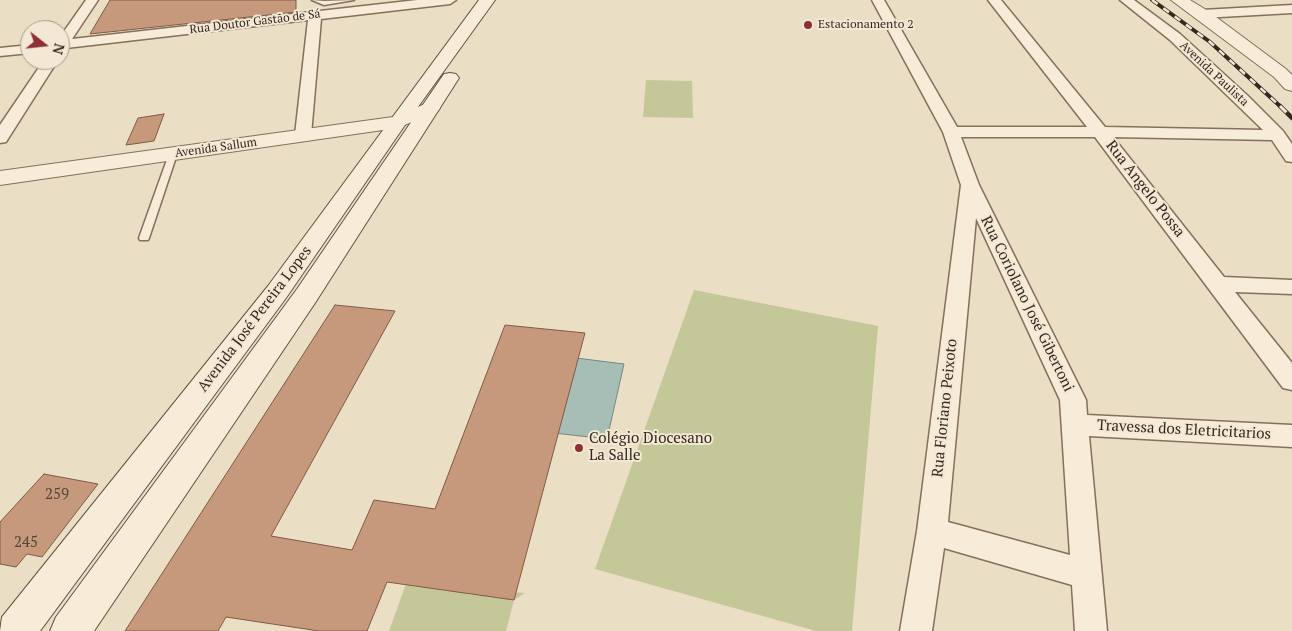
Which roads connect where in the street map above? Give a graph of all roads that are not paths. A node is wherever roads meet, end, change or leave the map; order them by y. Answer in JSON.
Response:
{"nodes":[{"id":1,"x":92,"y":0,"type":"edge"},
{"id":2,"x":351,"y":0,"type":"edge"},
{"id":3,"x":450,"y":0,"type":"edge"},
{"id":4,"x":486,"y":0,"type":"edge"},
{"id":5,"x":501,"y":0,"type":"edge"},
{"id":6,"x":878,"y":0,"type":"edge"},
{"id":7,"x":994,"y":0,"type":"edge"},
{"id":8,"x":1126,"y":0,"type":"edge"},
{"id":9,"x":1179,"y":0,"type":"edge"},
{"id":10,"x":315,"y":8,"type":"edge"},
{"id":11,"x":1292,"y":9,"type":"edge"},
{"id":12,"x":1202,"y":14,"type":"junction"},
{"id":13,"x":70,"y":32,"type":"edge"},
{"id":14,"x":70,"y":45,"type":"edge"},
{"id":15,"x":20,"y":49,"type":"edge"},
{"id":16,"x":0,"y":52,"type":"edge"},
{"id":17,"x":45,"y":70,"type":"edge"},
{"id":18,"x":1288,"y":77,"type":"edge"},
{"id":19,"x":430,"y":108,"type":"junction"},
{"id":20,"x":397,"y":122,"type":"junction"},
{"id":21,"x":951,"y":132,"type":"junction"},
{"id":22,"x":1100,"y":132,"type":"junction"},
{"id":23,"x":303,"y":136,"type":"junction"},
{"id":24,"x":1277,"y":136,"type":"junction"},
{"id":25,"x":0,"y":138,"type":"edge"},
{"id":26,"x":173,"y":154,"type":"junction"},
{"id":27,"x":1292,"y":157,"type":"edge"},
{"id":28,"x":0,"y":178,"type":"edge"},
{"id":29,"x":970,"y":185,"type":"junction"},
{"id":30,"x":144,"y":238,"type":"dead end"},
{"id":31,"x":1218,"y":284,"type":"junction"},
{"id":32,"x":1292,"y":288,"type":"edge"},
{"id":33,"x":277,"y":292,"type":"junction"},
{"id":34,"x":306,"y":296,"type":"junction"},
{"id":35,"x":1292,"y":381,"type":"edge"},
{"id":36,"x":1076,"y":425,"type":"junction"},
{"id":37,"x":1292,"y":436,"type":"edge"},
{"id":38,"x":932,"y":531,"type":"junction"},
{"id":39,"x":1085,"y":574,"type":"junction"},
{"id":40,"x":16,"y":631,"type":"edge"},
{"id":41,"x":70,"y":631,"type":"edge"},
{"id":42,"x":916,"y":631,"type":"edge"},
{"id":43,"x":1091,"y":631,"type":"edge"}],
"edges":[{"from":1,"to":13,"type":"street"},
{"from":2,"to":10,"type":"lane"},
{"from":3,"to":10,"type":"street","name":"Rua Doutor Gastão de Sá"},
{"from":4,"to":20,"type":"main road","name":"Avenida José Pereira Lopes"},
{"from":5,"to":19,"type":"main road","name":"Avenida José Pereira Lopes"},
{"from":6,"to":21,"type":"street","name":"Rua Coriolano José Gibertoni"},
{"from":7,"to":22,"type":"street","name":"Rua Angelo Possa"},
{"from":8,"to":24,"type":"street","name":"Avenida Paulista"},
{"from":9,"to":12,"type":"main road"},
{"from":10,"to":14,"type":"street","name":"Rua Doutor Gastão de Sá"},
{"from":10,"to":23,"type":"street"},
{"from":11,"to":12,"type":"street"},
{"from":12,"to":18,"type":"main road"},
{"from":15,"to":16,"type":"street"},
{"from":17,"to":25,"type":"street"},
{"from":19,"to":20,"type":"main road","name":"Avenida Sallum"},
{"from":19,"to":34,"type":"main road","name":"Avenida José Pereira Lopes"},
{"from":20,"to":23,"type":"main road","name":"Avenida Sallum"},
{"from":20,"to":33,"type":"main road","name":"Avenida José Pereira Lopes"},
{"from":21,"to":22,"type":"street"},
{"from":21,"to":29,"type":"street","name":"Rua Coriolano José Gibertoni"},
{"from":22,"to":24,"type":"street"},
{"from":22,"to":31,"type":"street","name":"Rua Angelo Possa"},
{"from":23,"to":26,"type":"main road","name":"Avenida Sallum"},
{"from":24,"to":27,"type":"street","name":"Avenida Paulista"},
{"from":26,"to":28,"type":"main road","name":"Avenida Sallum"},
{"from":26,"to":30,"type":"lane"},
{"from":29,"to":36,"type":"street","name":"Rua Coriolano José Gibertoni"},
{"from":29,"to":38,"type":"street","name":"Rua Floriano Peixoto"},
{"from":31,"to":32,"type":"street"},
{"from":31,"to":35,"type":"street","name":"Rua Angelo Possa"},
{"from":33,"to":34,"type":"main road"},
{"from":33,"to":40,"type":"main road","name":"Avenida José Pereira Lopes"},
{"from":34,"to":41,"type":"main road","name":"Avenida José Pereira Lopes"},
{"from":36,"to":37,"type":"street","name":"Travessa dos Eletricitarios"},
{"from":36,"to":39,"type":"street","name":"Rua Coriolano José Gibertoni"},
{"from":38,"to":39,"type":"street"},
{"from":38,"to":42,"type":"street","name":"Rua Floriano Peixoto"},
{"from":39,"to":43,"type":"street","name":"Rua Coriolano José Gibertoni"}]}
